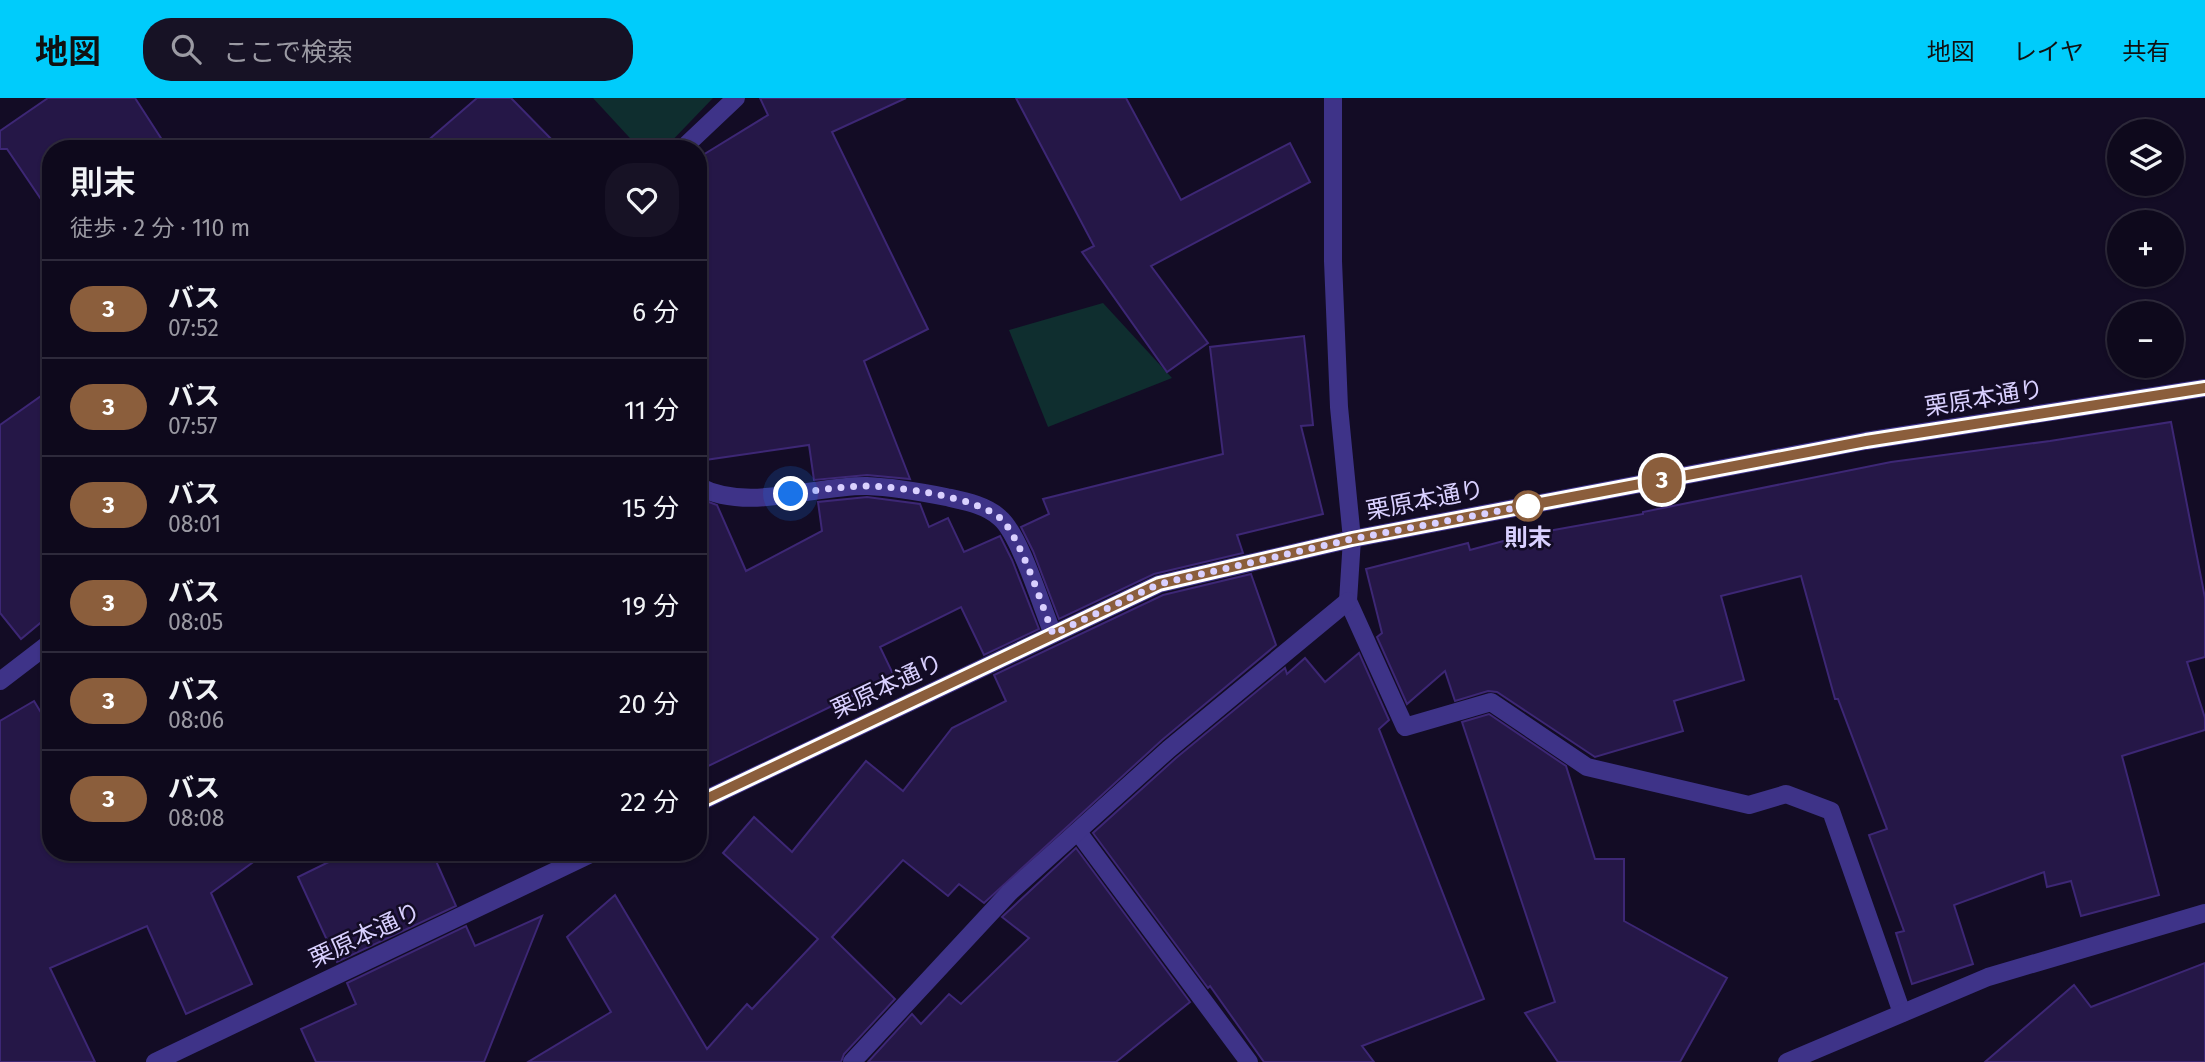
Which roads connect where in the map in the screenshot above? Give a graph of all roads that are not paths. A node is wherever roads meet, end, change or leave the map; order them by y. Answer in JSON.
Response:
{"nodes":[{"id":1,"x":736,"y":98,"type":"edge"},
{"id":2,"x":1333,"y":98,"type":"edge"},
{"id":3,"x":692,"y":140,"type":"edge"},
{"id":4,"x":2205,"y":388,"type":"edge"},
{"id":5,"x":707,"y":489,"type":"edge"},
{"id":6,"x":1352,"y":539,"type":"junction"},
{"id":7,"x":1348,"y":601,"type":"junction"},
{"id":8,"x":1053,"y":634,"type":"junction"},
{"id":9,"x":42,"y":649,"type":"edge"},
{"id":10,"x":0,"y":681,"type":"edge"},
{"id":11,"x":707,"y":799,"type":"edge"},
{"id":12,"x":1078,"y":832,"type":"junction"},
{"id":13,"x":576,"y":861,"type":"edge"},
{"id":14,"x":2205,"y":913,"type":"edge"},
{"id":15,"x":1902,"y":1013,"type":"junction"},
{"id":16,"x":155,"y":1062,"type":"edge"},
{"id":17,"x":852,"y":1062,"type":"edge"},
{"id":18,"x":1249,"y":1062,"type":"edge"},
{"id":19,"x":1787,"y":1062,"type":"edge"}],
"edges":[{"from":1,"to":3,"type":"street"},
{"from":2,"to":6,"type":"street"},
{"from":4,"to":6,"type":"street","name":"栗原本通り"},
{"from":5,"to":8,"type":"street"},
{"from":6,"to":7,"type":"street"},
{"from":6,"to":8,"type":"street","name":"栗原本通り"},
{"from":7,"to":12,"type":"street"},
{"from":7,"to":15,"type":"street"},
{"from":8,"to":11,"type":"street","name":"栗原本通り"},
{"from":9,"to":10,"type":"street"},
{"from":12,"to":17,"type":"street"},
{"from":12,"to":18,"type":"street"},
{"from":13,"to":16,"type":"street","name":"栗原本通り"},
{"from":14,"to":15,"type":"street"},
{"from":15,"to":19,"type":"street"}]}
